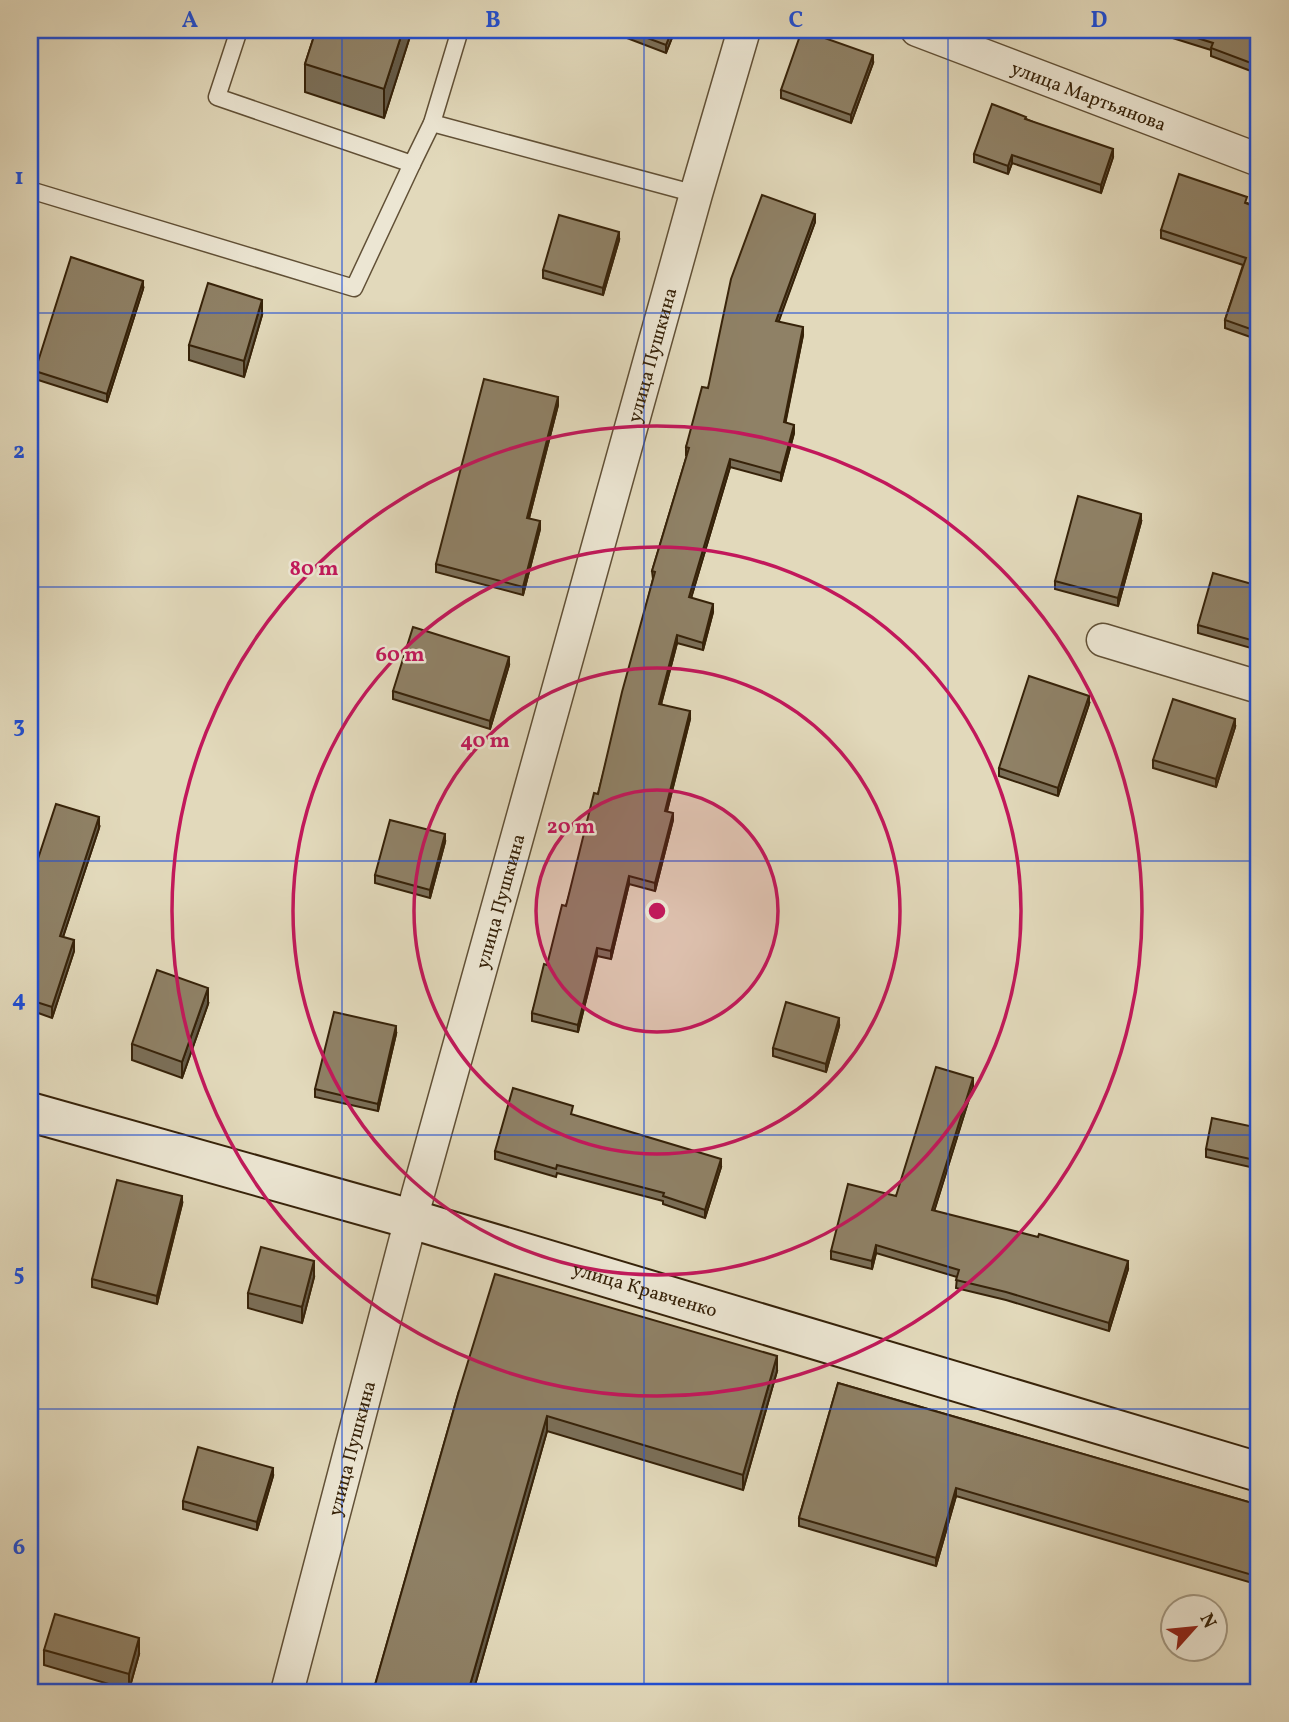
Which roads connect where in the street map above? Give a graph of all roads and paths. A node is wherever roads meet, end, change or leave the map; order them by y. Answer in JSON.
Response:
{"nodes":[{"id":1,"x":239,"y":30,"type":"edge"},
{"id":2,"x":460,"y":30,"type":"edge"},
{"id":3,"x":744,"y":30,"type":"edge"},
{"id":4,"x":917,"y":30,"type":"edge"},
{"id":5,"x":432,"y":123,"type":"junction"},
{"id":6,"x":1259,"y":160,"type":"edge"},
{"id":7,"x":412,"y":164,"type":"junction"},
{"id":8,"x":30,"y":190,"type":"edge"},
{"id":9,"x":696,"y":194,"type":"junction"},
{"id":10,"x":1102,"y":640,"type":"dead end"},
{"id":11,"x":1259,"y":687,"type":"edge"},
{"id":12,"x":30,"y":1112,"type":"edge"},
{"id":13,"x":411,"y":1220,"type":"junction"},
{"id":14,"x":1259,"y":1472,"type":"edge"},
{"id":15,"x":286,"y":1692,"type":"edge"}],
"edges":[{"from":1,"to":7,"type":"lane"},
{"from":2,"to":5,"type":"lane"},
{"from":3,"to":9,"type":"street","name":"улица Пушкина"},
{"from":4,"to":6,"type":"street","name":"улица Мартьянова"},
{"from":5,"to":7,"type":"lane"},
{"from":5,"to":9,"type":"lane"},
{"from":7,"to":8,"type":"lane"},
{"from":9,"to":13,"type":"street","name":"улица Пушкина"},
{"from":10,"to":11,"type":"street"},
{"from":12,"to":13,"type":"street","name":"улица Кравченко"},
{"from":13,"to":14,"type":"street","name":"улица Кравченко"},
{"from":13,"to":15,"type":"street","name":"улица Пушкина"}]}
